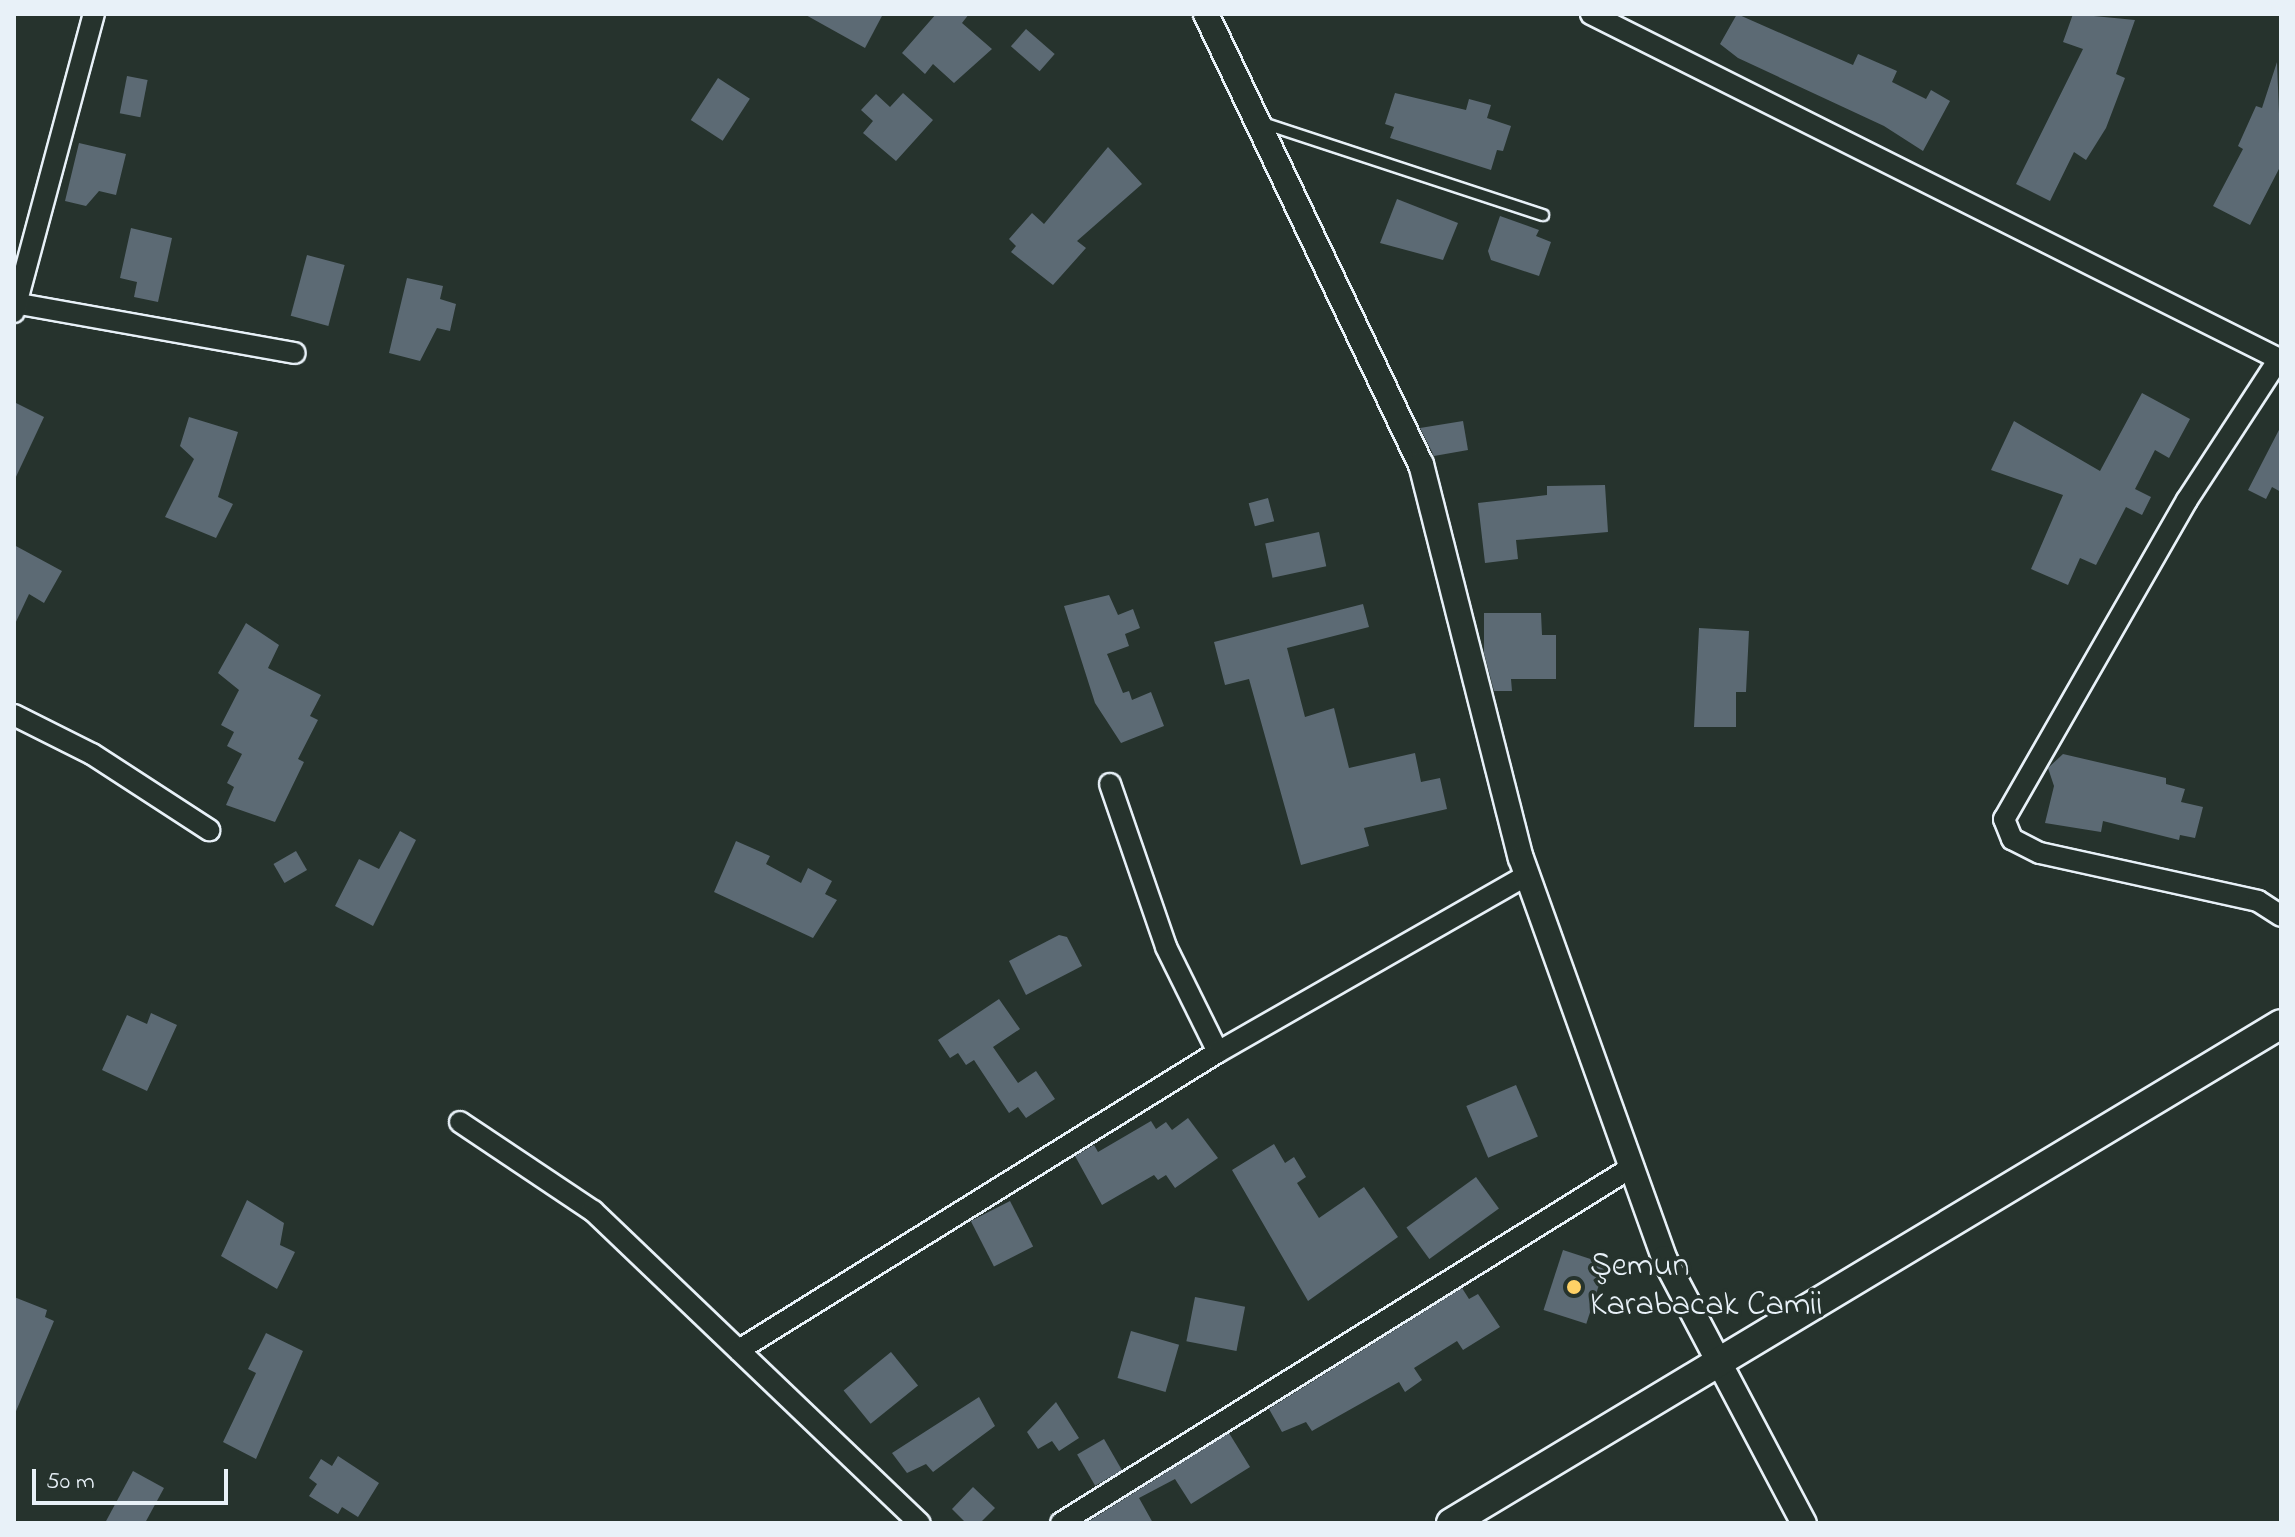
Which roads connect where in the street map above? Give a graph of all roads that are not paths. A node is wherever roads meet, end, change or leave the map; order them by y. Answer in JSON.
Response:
{"nodes":[{"id":1,"x":94,"y":14,"type":"edge"},
{"id":2,"x":1206,"y":14,"type":"edge"},
{"id":3,"x":1591,"y":14,"type":"edge"},
{"id":4,"x":1257,"y":121,"type":"junction"},
{"id":5,"x":1543,"y":215,"type":"dead end"},
{"id":6,"x":15,"y":306,"type":"edge"},
{"id":7,"x":295,"y":353,"type":"dead end"},
{"id":8,"x":2280,"y":362,"type":"edge"},
{"id":9,"x":14,"y":715,"type":"edge"},
{"id":10,"x":1110,"y":784,"type":"dead end"},
{"id":11,"x":209,"y":830,"type":"dead end"},
{"id":12,"x":1527,"y":875,"type":"junction"},
{"id":13,"x":2281,"y":916,"type":"edge"},
{"id":14,"x":2281,"y":1024,"type":"edge"},
{"id":15,"x":1218,"y":1052,"type":"junction"},
{"id":16,"x":460,"y":1122,"type":"dead end"},
{"id":17,"x":1632,"y":1167,"type":"junction"},
{"id":18,"x":739,"y":1350,"type":"junction"},
{"id":19,"x":1722,"y":1365,"type":"junction"},
{"id":20,"x":920,"y":1523,"type":"edge"},
{"id":21,"x":1061,"y":1523,"type":"edge"},
{"id":22,"x":1451,"y":1523,"type":"edge"},
{"id":23,"x":1804,"y":1523,"type":"edge"}],
"edges":[{"from":1,"to":6,"type":"street"},
{"from":2,"to":4,"type":"street"},
{"from":3,"to":8,"type":"street"},
{"from":4,"to":5,"type":"lane"},
{"from":4,"to":12,"type":"street"},
{"from":6,"to":7,"type":"street"},
{"from":8,"to":13,"type":"street"},
{"from":9,"to":11,"type":"street"},
{"from":10,"to":15,"type":"street"},
{"from":12,"to":15,"type":"street"},
{"from":12,"to":17,"type":"street"},
{"from":14,"to":19,"type":"main road"},
{"from":15,"to":18,"type":"street"},
{"from":16,"to":18,"type":"street"},
{"from":17,"to":19,"type":"street"},
{"from":17,"to":21,"type":"street"},
{"from":18,"to":20,"type":"street"},
{"from":19,"to":22,"type":"main road"},
{"from":19,"to":23,"type":"street"}]}
